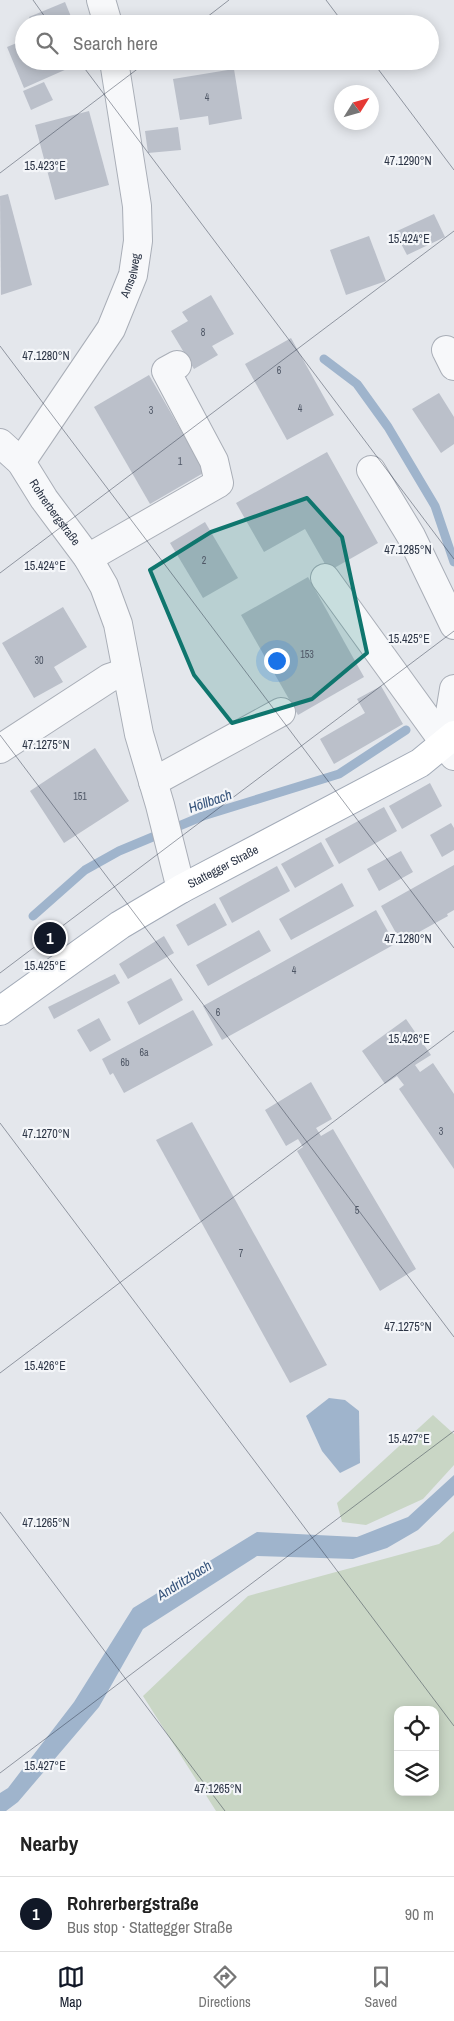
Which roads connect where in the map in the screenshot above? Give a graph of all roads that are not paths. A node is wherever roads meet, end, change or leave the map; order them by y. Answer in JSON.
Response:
{"nodes":[{"id":1,"x":100,"y":0,"type":"edge"},
{"id":2,"x":105,"y":15,"type":"edge"},
{"id":3,"x":115,"y":70,"type":"edge"},
{"id":4,"x":177,"y":365,"type":"dead end"},
{"id":5,"x":0,"y":443,"type":"edge"},
{"id":6,"x":21,"y":462,"type":"junction"},
{"id":7,"x":371,"y":470,"type":"dead end"},
{"id":8,"x":88,"y":558,"type":"junction"},
{"id":9,"x":325,"y":578,"type":"dead end"},
{"id":10,"x":454,"y":626,"type":"edge"},
{"id":11,"x":127,"y":672,"type":"junction"},
{"id":12,"x":454,"y":689,"type":"edge"},
{"id":13,"x":282,"y":712,"type":"dead end"},
{"id":14,"x":451,"y":745,"type":"edge"},
{"id":15,"x":0,"y":749,"type":"edge"},
{"id":16,"x":153,"y":782,"type":"junction"},
{"id":17,"x":181,"y":889,"type":"junction"},
{"id":18,"x":0,"y":1011,"type":"edge"}],
"edges":[{"from":1,"to":2,"type":"street"},
{"from":3,"to":6,"type":"street","name":"Amselweg"},
{"from":4,"to":8,"type":"street"},
{"from":5,"to":6,"type":"street","name":"Rohrerbergstraße"},
{"from":6,"to":8,"type":"street","name":"Rohrerbergstraße"},
{"from":7,"to":10,"type":"street"},
{"from":8,"to":11,"type":"street","name":"Rohrerbergstraße"},
{"from":9,"to":14,"type":"street"},
{"from":11,"to":15,"type":"street"},
{"from":11,"to":16,"type":"street","name":"Rohrerbergstraße"},
{"from":12,"to":14,"type":"street"},
{"from":13,"to":16,"type":"street"},
{"from":14,"to":17,"type":"main road","name":"Stattegger Straße"},
{"from":16,"to":17,"type":"street","name":"Rohrerbergstraße"},
{"from":17,"to":18,"type":"main road","name":"Stattegger Straße"}]}
